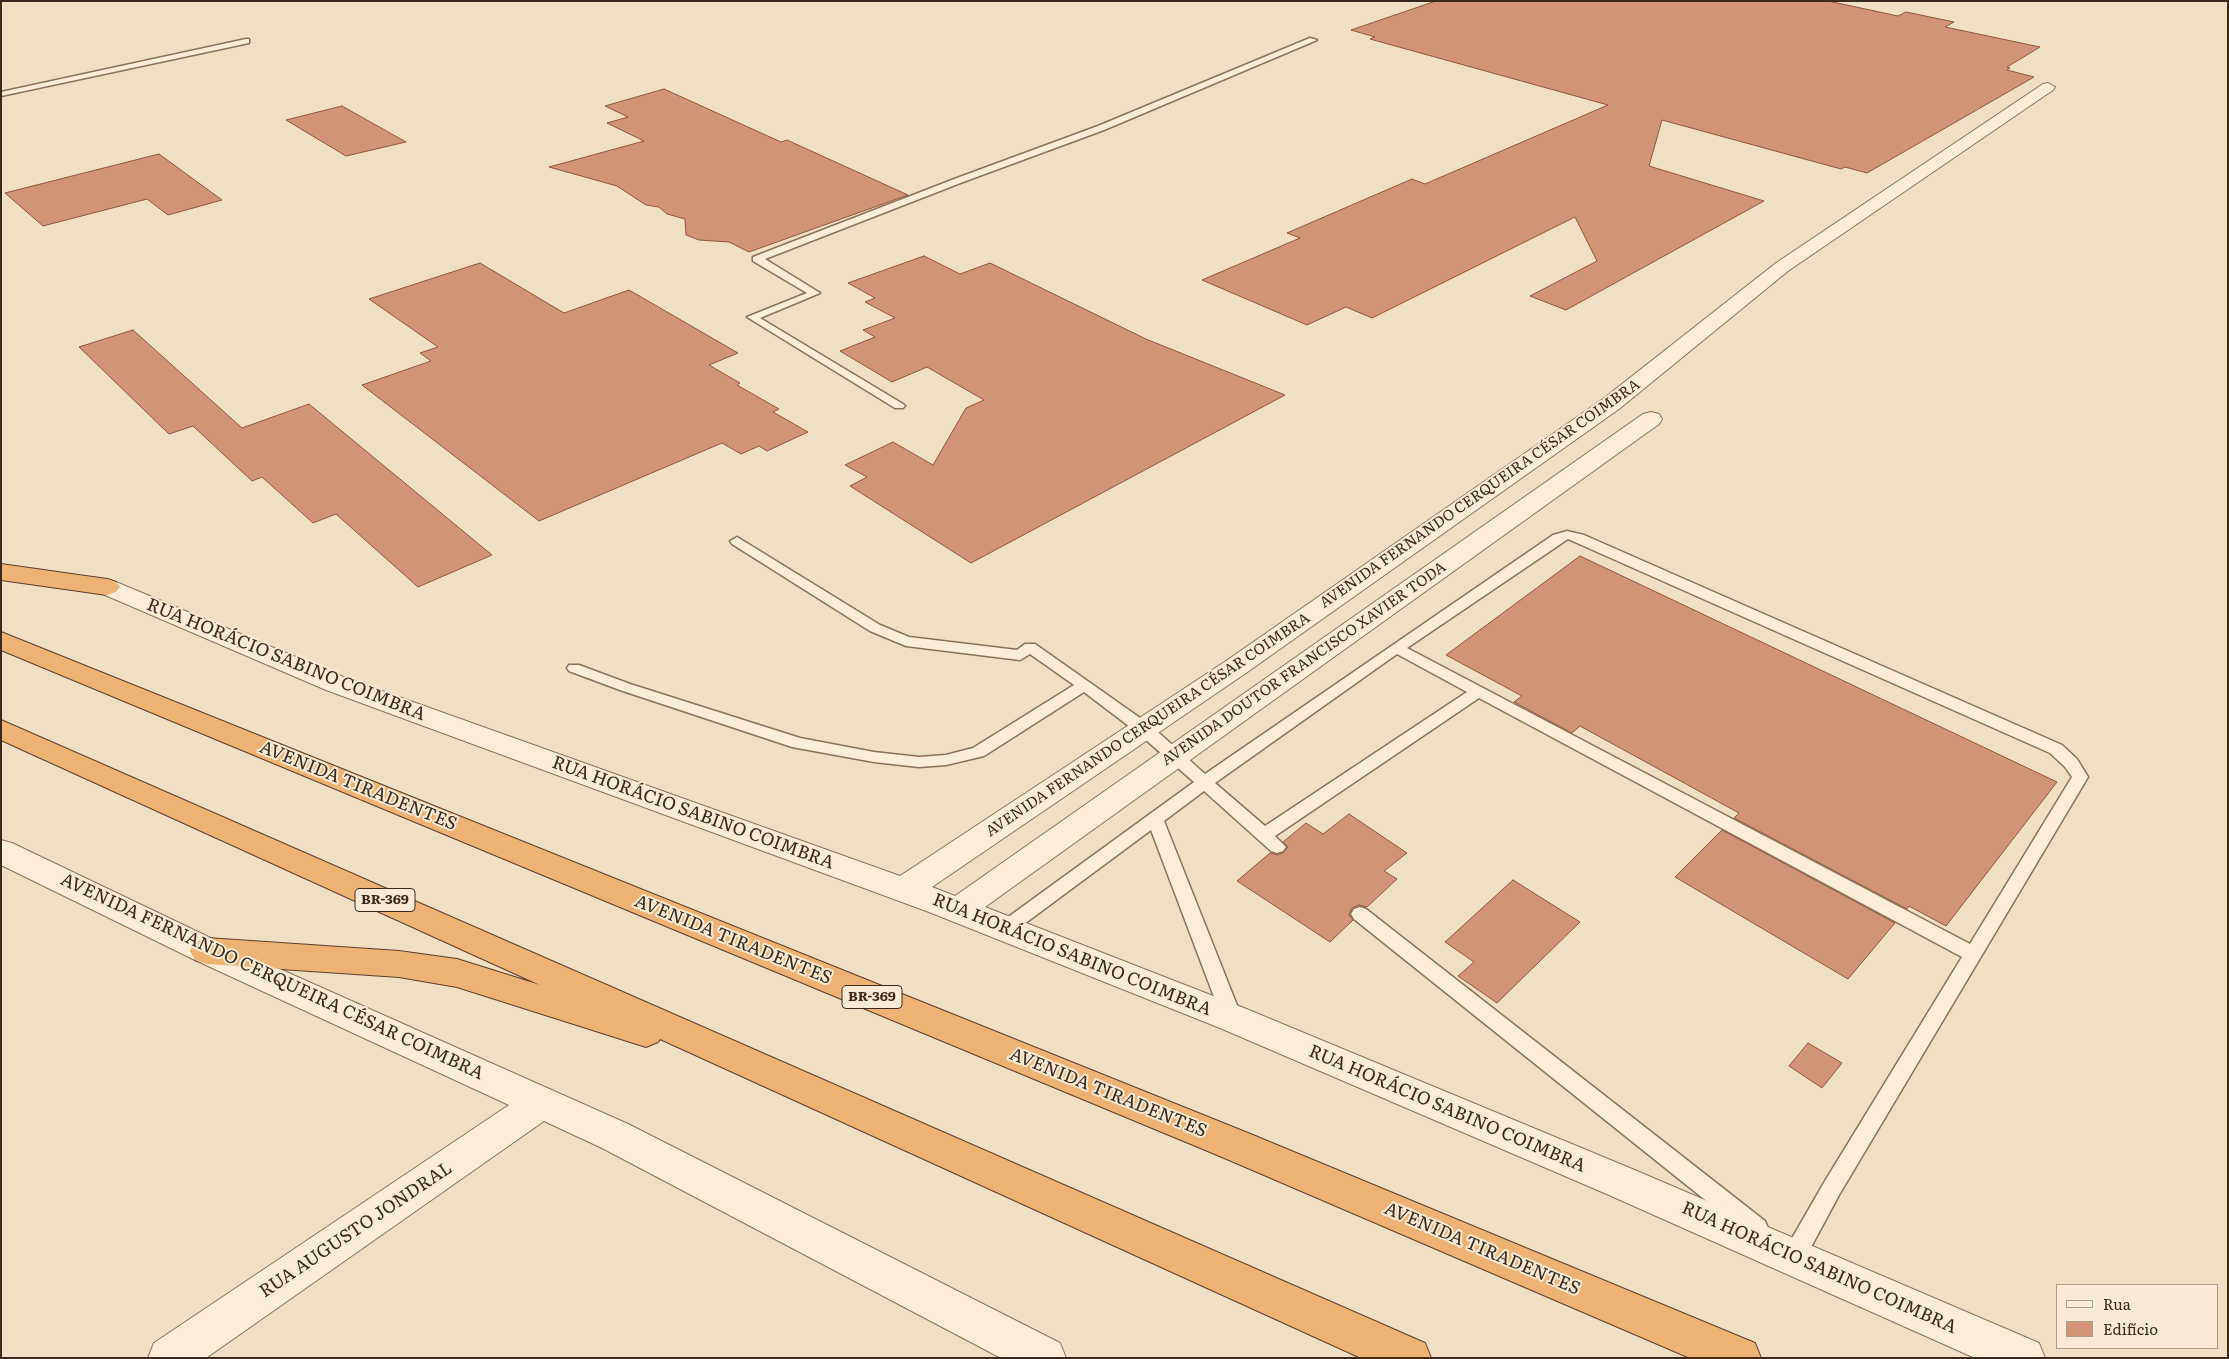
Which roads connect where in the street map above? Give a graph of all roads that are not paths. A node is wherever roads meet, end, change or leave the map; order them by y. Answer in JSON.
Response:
{"nodes":[{"id":1,"x":1313,"y":40,"type":"dead end"},
{"id":2,"x":246,"y":41,"type":"dead end"},
{"id":3,"x":2048,"y":87,"type":"dead end"},
{"id":4,"x":1,"y":94,"type":"edge"},
{"id":5,"x":1611,"y":404,"type":"junction"},
{"id":6,"x":899,"y":406,"type":"dead end"},
{"id":7,"x":737,"y":541,"type":"dead end"},
{"id":8,"x":1,"y":572,"type":"edge"},
{"id":9,"x":107,"y":587,"type":"joint"},
{"id":10,"x":1,"y":640,"type":"edge"},
{"id":11,"x":1396,"y":648,"type":"junction"},
{"id":12,"x":574,"y":668,"type":"dead end"},
{"id":13,"x":1084,"y":685,"type":"junction"},
{"id":14,"x":1478,"y":692,"type":"junction"},
{"id":15,"x":1,"y":729,"type":"edge"},
{"id":16,"x":1144,"y":729,"type":"junction"},
{"id":17,"x":1174,"y":756,"type":"junction"},
{"id":18,"x":1205,"y":782,"type":"junction"},
{"id":19,"x":1155,"y":820,"type":"junction"},
{"id":20,"x":1264,"y":835,"type":"junction"},
{"id":21,"x":1277,"y":848,"type":"dead end"},
{"id":22,"x":1,"y":851,"type":"edge"},
{"id":23,"x":905,"y":890,"type":"junction"},
{"id":24,"x":958,"y":910,"type":"junction"},
{"id":25,"x":1360,"y":914,"type":"dead end"},
{"id":26,"x":1006,"y":928,"type":"junction"},
{"id":27,"x":208,"y":951,"type":"junction"},
{"id":28,"x":1974,"y":955,"type":"junction"},
{"id":29,"x":1232,"y":1018,"type":"junction"},
{"id":30,"x":769,"y":1070,"type":"junction"},
{"id":31,"x":543,"y":1102,"type":"junction"},
{"id":32,"x":1794,"y":1258,"type":"junction"},
{"id":33,"x":169,"y":1358,"type":"edge"},
{"id":34,"x":1044,"y":1358,"type":"edge"},
{"id":35,"x":1410,"y":1358,"type":"edge"},
{"id":36,"x":1740,"y":1358,"type":"edge"},
{"id":37,"x":2024,"y":1358,"type":"edge"}],
"edges":[{"from":1,"to":6,"type":"lane"},
{"from":2,"to":4,"type":"lane"},
{"from":3,"to":5,"type":"street","name":"AVENIDA FERNANDO CERQUEIRA CÉSAR COIMBRA"},
{"from":5,"to":16,"type":"street","name":"AVENIDA FERNANDO CERQUEIRA CÉSAR COIMBRA"},
{"from":5,"to":17,"type":"street","name":"AVENIDA DOUTOR FRANCISCO XAVIER TODA"},
{"from":7,"to":13,"type":"lane"},
{"from":8,"to":9,"type":"highway"},
{"from":9,"to":23,"type":"street","name":"RUA HORÁCIO SABINO COIMBRA"},
{"from":10,"to":36,"type":"highway","name":"AVENIDA TIRADENTES","number":"BR-369"},
{"from":11,"to":14,"type":"lane"},
{"from":11,"to":18,"type":"lane"},
{"from":11,"to":28,"type":"lane"},
{"from":12,"to":13,"type":"lane"},
{"from":13,"to":16,"type":"lane"},
{"from":14,"to":20,"type":"lane"},
{"from":14,"to":28,"type":"lane"},
{"from":15,"to":30,"type":"highway","number":"BR-369"},
{"from":16,"to":17,"type":"lane"},
{"from":16,"to":23,"type":"street","name":"AVENIDA FERNANDO CERQUEIRA CÉSAR COIMBRA"},
{"from":17,"to":18,"type":"lane"},
{"from":17,"to":24,"type":"street","name":"AVENIDA DOUTOR FRANCISCO XAVIER TODA"},
{"from":18,"to":19,"type":"lane"},
{"from":18,"to":20,"type":"lane"},
{"from":19,"to":26,"type":"lane"},
{"from":19,"to":29,"type":"lane"},
{"from":20,"to":21,"type":"lane"},
{"from":22,"to":27,"type":"street","name":"AVENIDA FERNANDO CERQUEIRA CÉSAR COIMBRA"},
{"from":23,"to":24,"type":"street","name":"RUA HORÁCIO SABINO COIMBRA"},
{"from":24,"to":26,"type":"street","name":"RUA HORÁCIO SABINO COIMBRA"},
{"from":25,"to":32,"type":"lane"},
{"from":26,"to":29,"type":"street","name":"RUA HORÁCIO SABINO COIMBRA"},
{"from":27,"to":30,"type":"highway"},
{"from":27,"to":31,"type":"street","name":"AVENIDA FERNANDO CERQUEIRA CÉSAR COIMBRA"},
{"from":28,"to":32,"type":"lane"},
{"from":29,"to":32,"type":"street","name":"RUA HORÁCIO SABINO COIMBRA"},
{"from":30,"to":35,"type":"highway","number":"BR-369"},
{"from":31,"to":33,"type":"street","name":"RUA AUGUSTO JONDRAL"},
{"from":31,"to":34,"type":"street","name":"AVENIDA FERNANDO CERQUEIRA CÉSAR COIMBRA"},
{"from":32,"to":37,"type":"street","name":"RUA HORÁCIO SABINO COIMBRA"}]}
